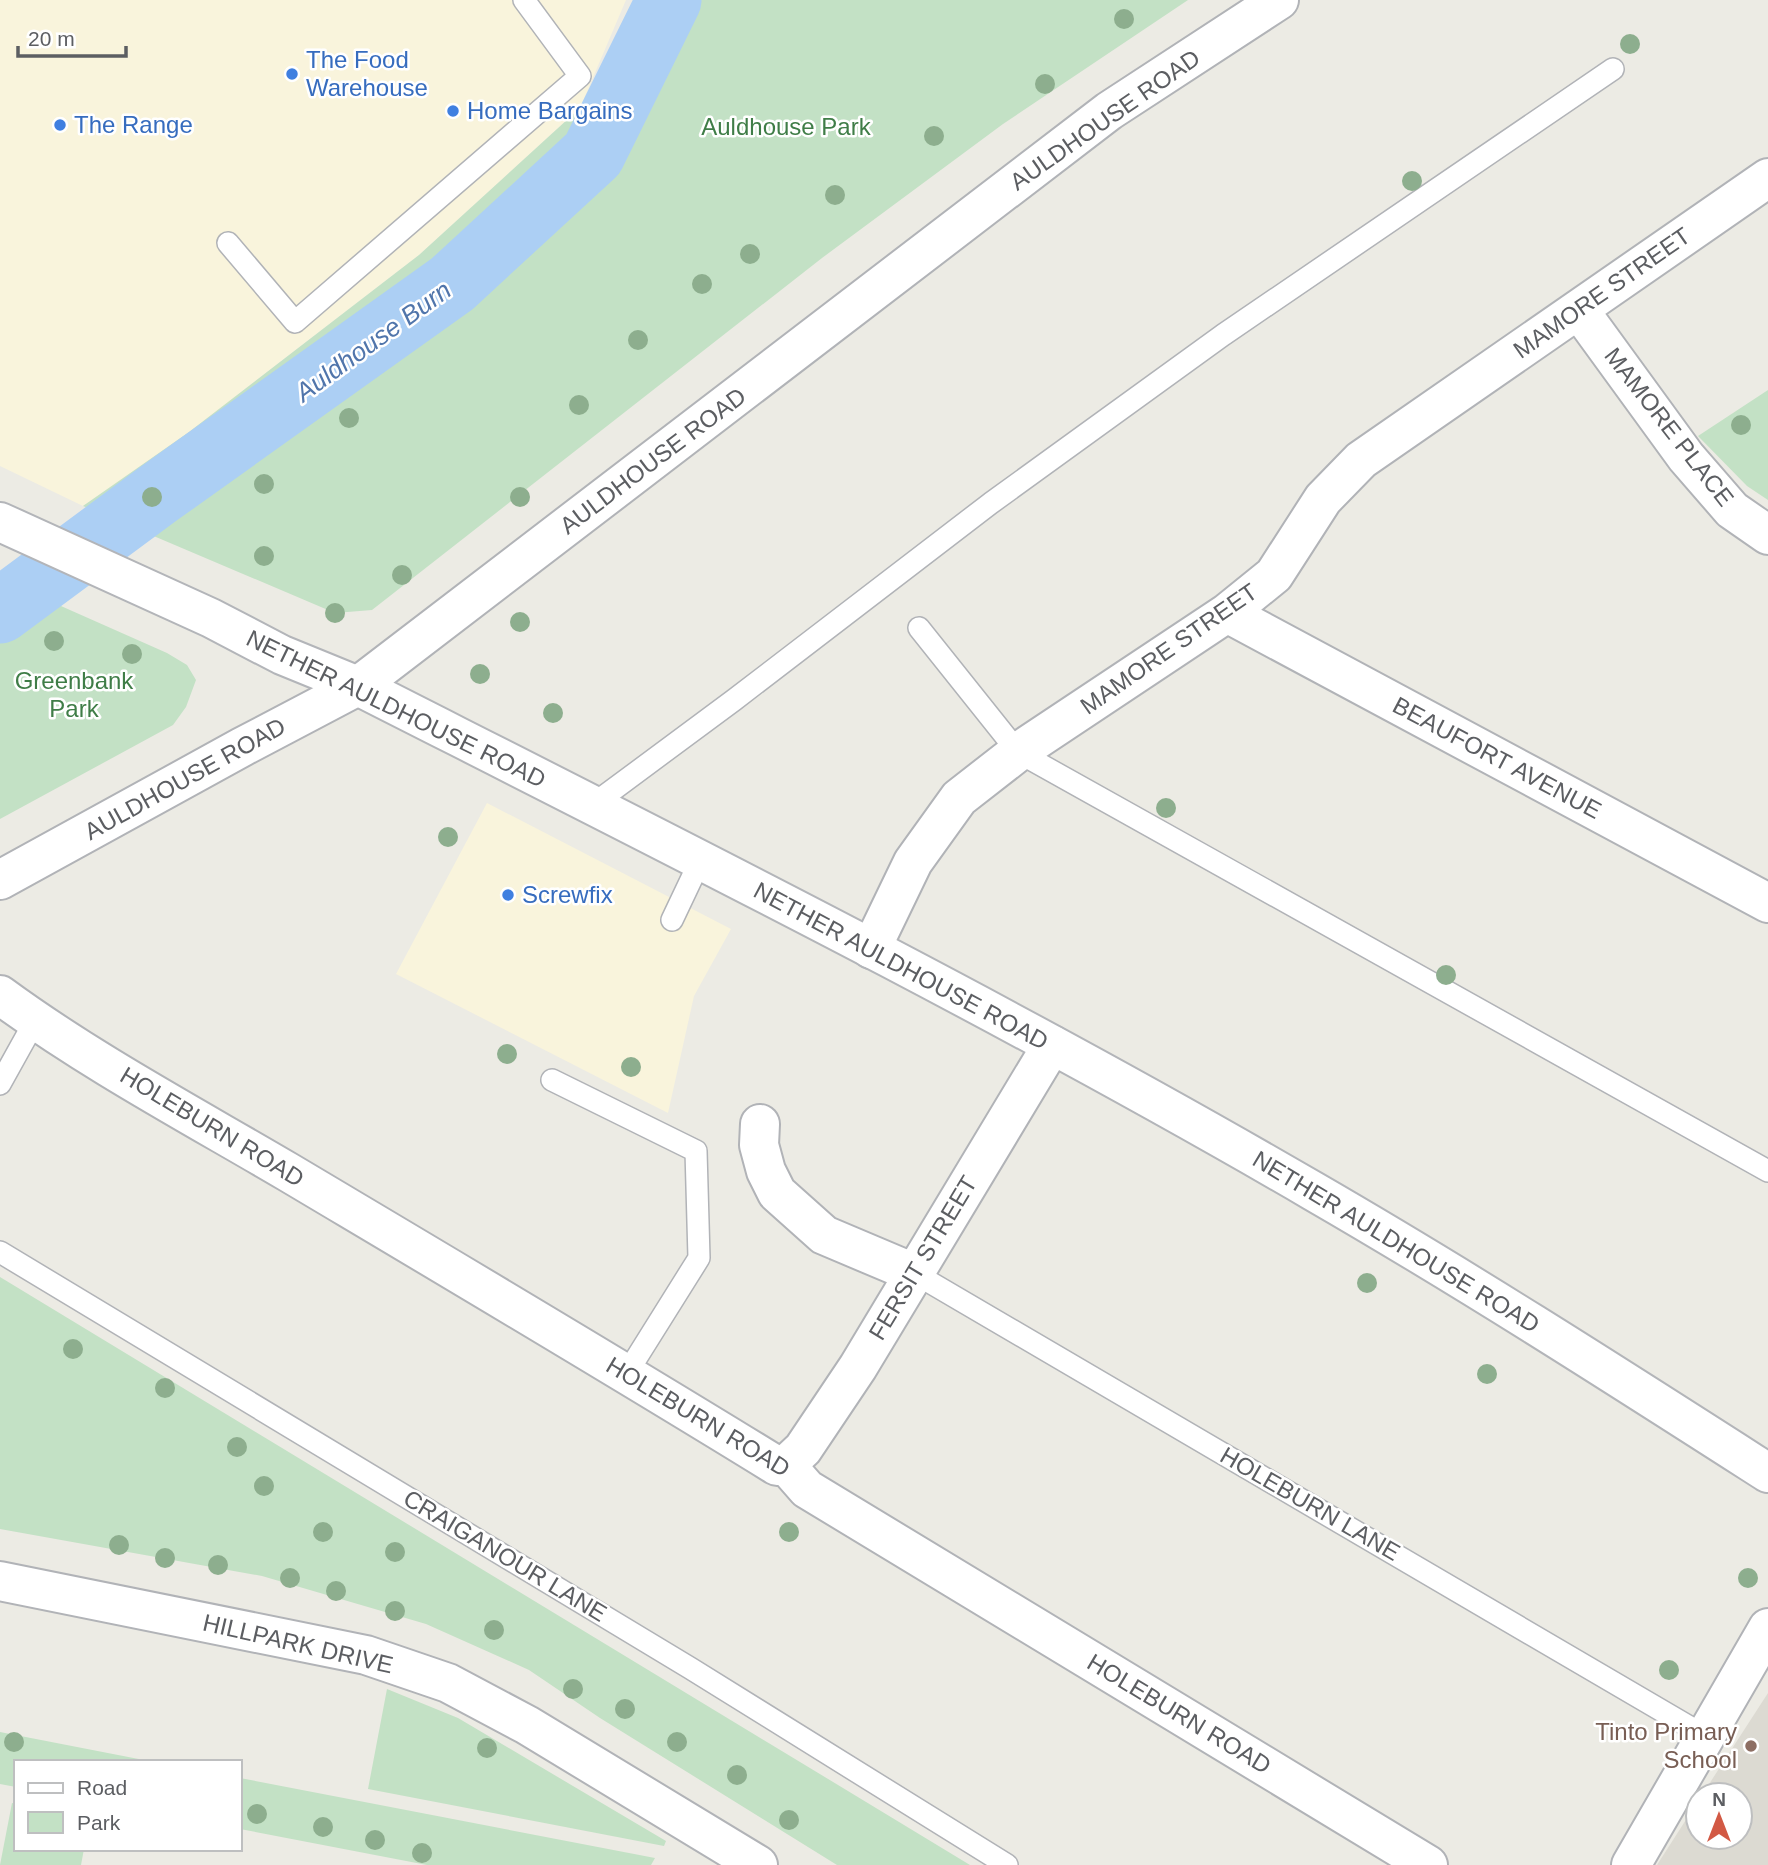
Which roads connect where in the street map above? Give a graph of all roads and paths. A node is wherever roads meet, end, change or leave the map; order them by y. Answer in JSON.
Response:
{"nodes":[{"id":1,"x":524,"y":0,"type":"edge"},
{"id":2,"x":1279,"y":0,"type":"edge"},
{"id":3,"x":1613,"y":69,"type":"dead end"},
{"id":4,"x":1768,"y":178,"type":"edge"},
{"id":5,"x":228,"y":243,"type":"dead end"},
{"id":6,"x":1579,"y":310,"type":"junction"},
{"id":7,"x":0,"y":523,"type":"edge"},
{"id":8,"x":1768,"y":535,"type":"edge"},
{"id":9,"x":1227,"y":613,"type":"junction"},
{"id":10,"x":919,"y":628,"type":"dead end"},
{"id":11,"x":358,"y":687,"type":"junction"},
{"id":12,"x":1018,"y":752,"type":"junction"},
{"id":13,"x":591,"y":806,"type":"junction"},
{"id":14,"x":701,"y":862,"type":"junction"},
{"id":15,"x":0,"y":880,"type":"edge"},
{"id":16,"x":1768,"y":903,"type":"edge"},
{"id":17,"x":672,"y":920,"type":"dead end"},
{"id":18,"x":871,"y":949,"type":"junction"},
{"id":19,"x":0,"y":995,"type":"edge"},
{"id":20,"x":35,"y":1021,"type":"junction"},
{"id":21,"x":1052,"y":1045,"type":"junction"},
{"id":22,"x":552,"y":1080,"type":"dead end"},
{"id":23,"x":0,"y":1084,"type":"edge"},
{"id":24,"x":760,"y":1124,"type":"dead end"},
{"id":25,"x":1768,"y":1171,"type":"edge"},
{"id":26,"x":0,"y":1252,"type":"edge"},
{"id":27,"x":914,"y":1273,"type":"junction"},
{"id":28,"x":627,"y":1373,"type":"junction"},
{"id":29,"x":786,"y":1465,"type":"junction"},
{"id":30,"x":1768,"y":1473,"type":"edge"},
{"id":31,"x":0,"y":1581,"type":"edge"},
{"id":32,"x":1768,"y":1628,"type":"edge"},
{"id":33,"x":1705,"y":1736,"type":"junction"},
{"id":34,"x":758,"y":1865,"type":"edge"},
{"id":35,"x":1007,"y":1865,"type":"edge"},
{"id":36,"x":1428,"y":1865,"type":"edge"},
{"id":37,"x":1631,"y":1865,"type":"edge"}],
"edges":[{"from":1,"to":5,"type":"lane"},
{"from":2,"to":11,"type":"street","name":"AULDHOUSE ROAD"},
{"from":3,"to":13,"type":"lane"},
{"from":4,"to":6,"type":"street","name":"MAMORE STREET"},
{"from":6,"to":8,"type":"street","name":"MAMORE PLACE"},
{"from":6,"to":9,"type":"street","name":"MAMORE STREET"},
{"from":7,"to":11,"type":"street","name":"NETHER AULDHOUSE ROAD"},
{"from":9,"to":12,"type":"street","name":"MAMORE STREET"},
{"from":9,"to":16,"type":"street","name":"BEAUFORT AVENUE"},
{"from":10,"to":12,"type":"lane"},
{"from":11,"to":13,"type":"street","name":"NETHER AULDHOUSE ROAD"},
{"from":11,"to":15,"type":"street","name":"AULDHOUSE ROAD"},
{"from":12,"to":18,"type":"street","name":"MAMORE STREET"},
{"from":12,"to":25,"type":"lane"},
{"from":13,"to":14,"type":"street","name":"NETHER AULDHOUSE ROAD"},
{"from":14,"to":17,"type":"lane"},
{"from":14,"to":18,"type":"street","name":"NETHER AULDHOUSE ROAD"},
{"from":18,"to":21,"type":"street","name":"NETHER AULDHOUSE ROAD"},
{"from":19,"to":20,"type":"street","name":"HOLEBURN ROAD"},
{"from":20,"to":23,"type":"lane"},
{"from":20,"to":28,"type":"street","name":"HOLEBURN ROAD"},
{"from":21,"to":27,"type":"street","name":"FERSIT STREET"},
{"from":21,"to":30,"type":"street","name":"NETHER AULDHOUSE ROAD"},
{"from":22,"to":28,"type":"lane"},
{"from":24,"to":27,"type":"street"},
{"from":26,"to":35,"type":"lane","name":"CRAIGANOUR LANE"},
{"from":27,"to":29,"type":"street","name":"FERSIT STREET"},
{"from":27,"to":33,"type":"lane","name":"HOLEBURN LANE"},
{"from":28,"to":29,"type":"street","name":"HOLEBURN ROAD"},
{"from":29,"to":36,"type":"street","name":"HOLEBURN ROAD"},
{"from":31,"to":34,"type":"street","name":"HILLPARK DRIVE"},
{"from":32,"to":33,"type":"street"},
{"from":33,"to":37,"type":"street"}]}
